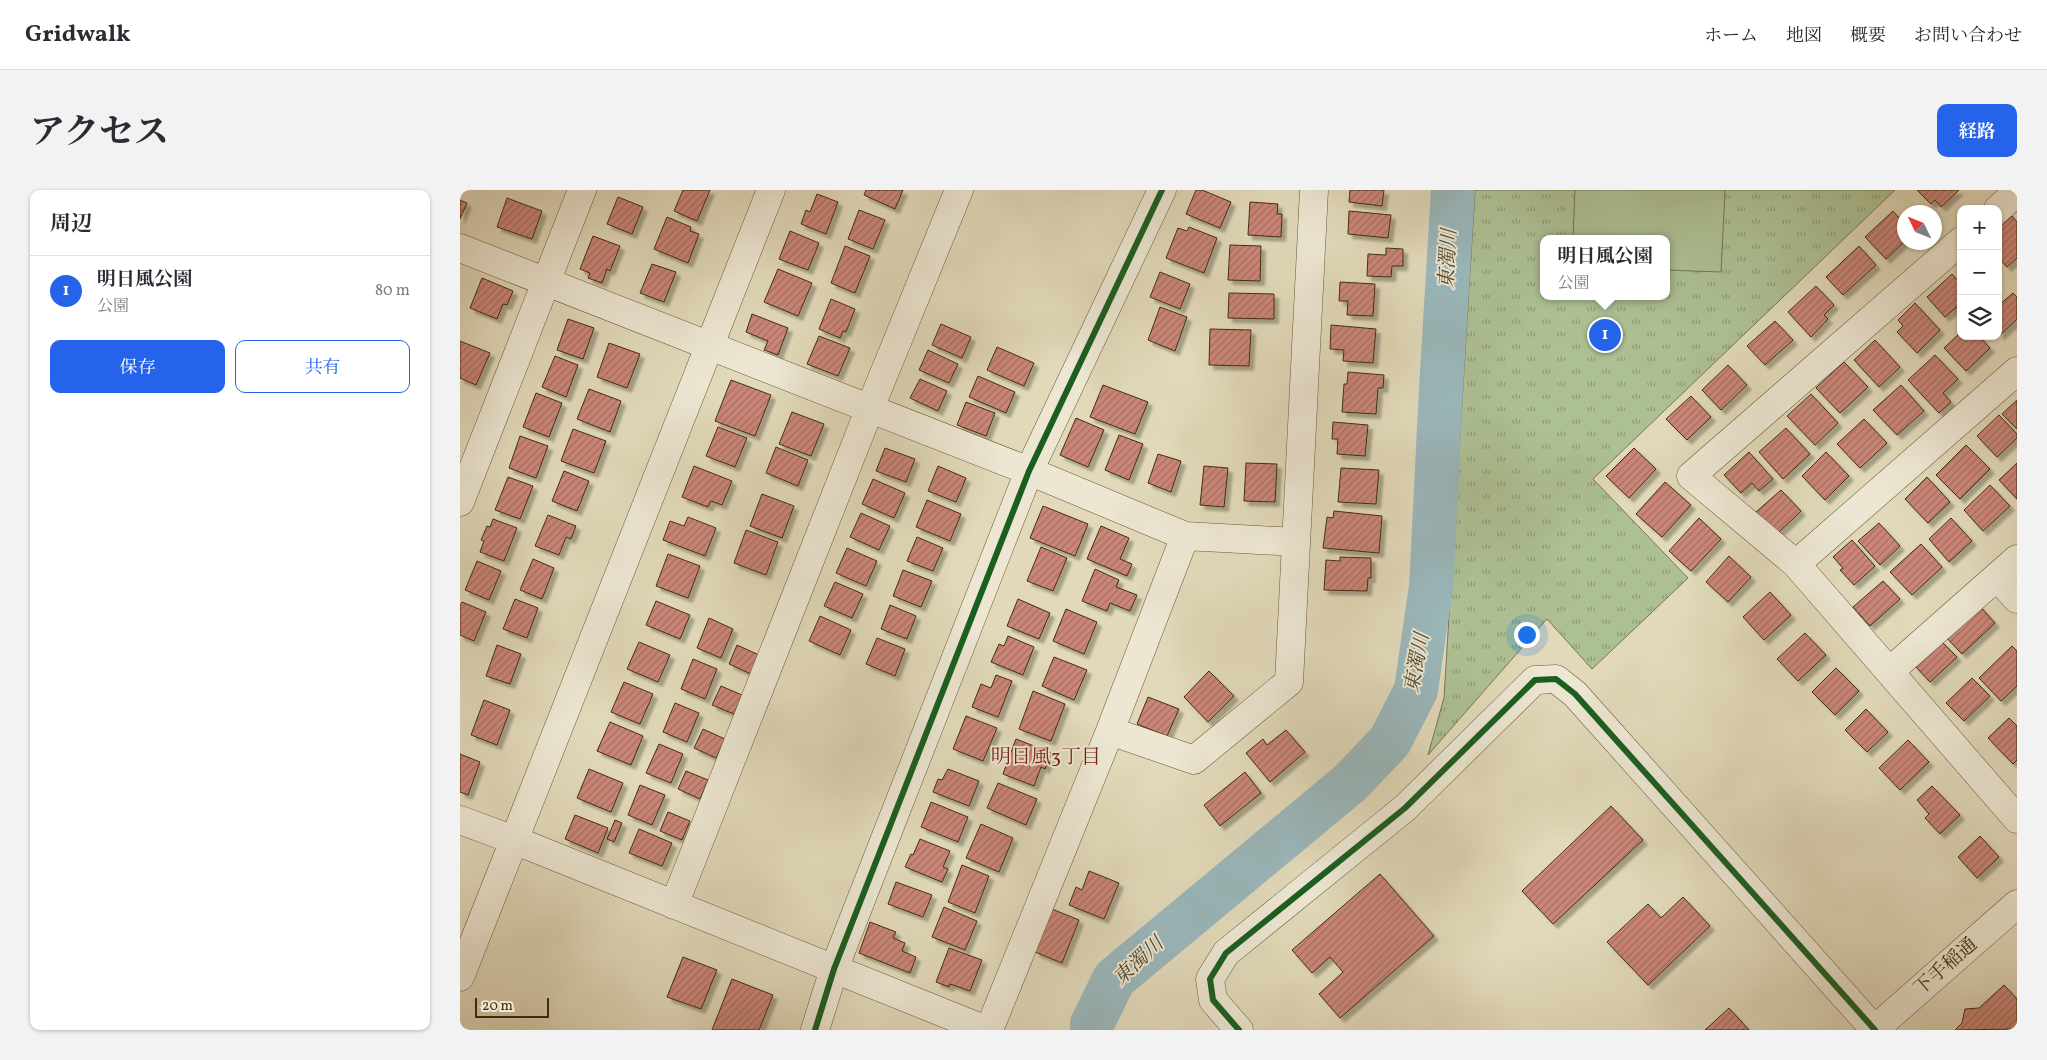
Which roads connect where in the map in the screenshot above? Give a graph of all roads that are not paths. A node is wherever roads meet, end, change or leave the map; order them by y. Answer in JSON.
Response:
{"nodes":[{"id":1,"x":582,"y":190,"type":"edge"},
{"id":2,"x":771,"y":190,"type":"edge"},
{"id":3,"x":959,"y":190,"type":"edge"},
{"id":4,"x":1162,"y":190,"type":"edge"},
{"id":5,"x":1314,"y":190,"type":"edge"},
{"id":6,"x":2017,"y":192,"type":"edge"},
{"id":7,"x":2002,"y":205,"type":"edge"},
{"id":8,"x":1957,"y":244,"type":"edge"},
{"id":9,"x":460,"y":248,"type":"edge"},
{"id":10,"x":545,"y":282,"type":"junction"},
{"id":11,"x":710,"y":346,"type":"junction"},
{"id":12,"x":2017,"y":371,"type":"edge"},
{"id":13,"x":870,"y":408,"type":"junction"},
{"id":14,"x":1029,"y":471,"type":"junction"},
{"id":15,"x":460,"y":502,"type":"edge"},
{"id":16,"x":1185,"y":536,"type":"junction"},
{"id":17,"x":1296,"y":542,"type":"junction"},
{"id":18,"x":1796,"y":564,"type":"junction"},
{"id":19,"x":2007,"y":568,"type":"edge"},
{"id":20,"x":2017,"y":599,"type":"edge"},
{"id":21,"x":1890,"y":671,"type":"junction"},
{"id":22,"x":1110,"y":731,"type":"junction"},
{"id":23,"x":2017,"y":819,"type":"edge"},
{"id":24,"x":460,"y":820,"type":"edge"},
{"id":25,"x":514,"y":840,"type":"junction"},
{"id":26,"x":2017,"y":904,"type":"edge"},
{"id":27,"x":674,"y":905,"type":"junction"},
{"id":28,"x":834,"y":969,"type":"junction"},
{"id":29,"x":460,"y":977,"type":"edge"},
{"id":30,"x":815,"y":1030,"type":"edge"},
{"id":31,"x":988,"y":1030,"type":"edge"},
{"id":32,"x":1239,"y":1030,"type":"edge"},
{"id":33,"x":1875,"y":1030,"type":"edge"}],
"edges":[{"from":1,"to":10,"type":"street"},
{"from":2,"to":11,"type":"street"},
{"from":3,"to":13,"type":"street"},
{"from":4,"to":14,"type":"street"},
{"from":5,"to":17,"type":"street"},
{"from":6,"to":7,"type":"street"},
{"from":8,"to":18,"type":"street"},
{"from":9,"to":10,"type":"street"},
{"from":10,"to":11,"type":"street"},
{"from":10,"to":15,"type":"street"},
{"from":11,"to":13,"type":"street"},
{"from":11,"to":25,"type":"street"},
{"from":12,"to":18,"type":"street"},
{"from":13,"to":14,"type":"street"},
{"from":13,"to":27,"type":"street"},
{"from":14,"to":16,"type":"street"},
{"from":14,"to":28,"type":"street"},
{"from":16,"to":17,"type":"street"},
{"from":16,"to":22,"type":"street"},
{"from":17,"to":22,"type":"street"},
{"from":18,"to":21,"type":"street"},
{"from":19,"to":20,"type":"street"},
{"from":19,"to":21,"type":"street"},
{"from":21,"to":23,"type":"street"},
{"from":22,"to":31,"type":"street"},
{"from":24,"to":25,"type":"street"},
{"from":25,"to":27,"type":"street"},
{"from":25,"to":29,"type":"street"},
{"from":26,"to":33,"type":"street","name":"下手稲通"},
{"from":27,"to":28,"type":"street"},
{"from":28,"to":30,"type":"street"},
{"from":28,"to":31,"type":"street"},
{"from":32,"to":33,"type":"street"}]}
